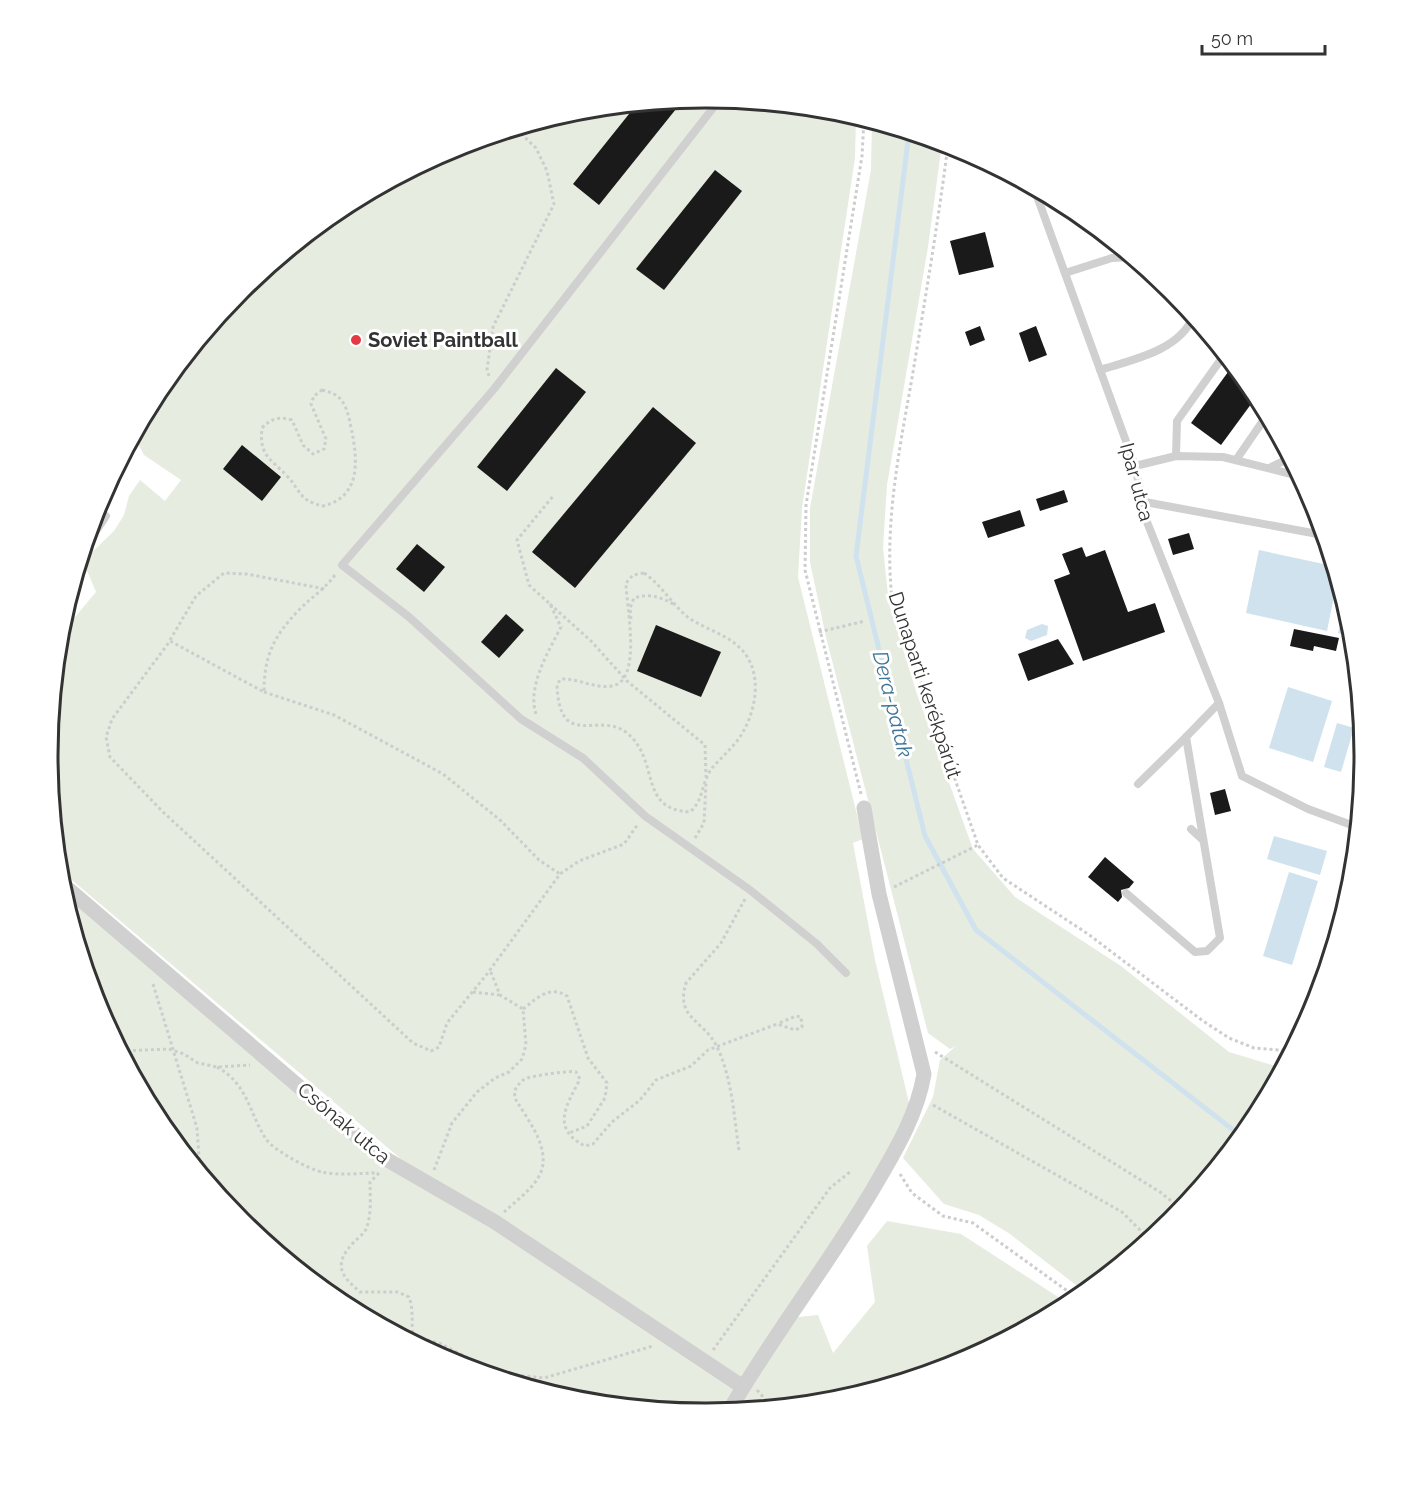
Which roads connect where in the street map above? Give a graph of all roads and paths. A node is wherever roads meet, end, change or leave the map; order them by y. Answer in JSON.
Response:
{"nodes":[{"id":1,"x":713,"y":108,"type":"edge"},
{"id":2,"x":864,"y":128,"type":"edge"},
{"id":3,"x":522,"y":135,"type":"edge"},
{"id":4,"x":947,"y":154,"type":"edge"},
{"id":5,"x":1038,"y":200,"type":"edge"},
{"id":6,"x":1119,"y":258,"type":"edge"},
{"id":7,"x":1065,"y":273,"type":"junction"},
{"id":8,"x":1188,"y":324,"type":"edge"},
{"id":9,"x":1220,"y":361,"type":"edge"},
{"id":10,"x":1100,"y":370,"type":"junction"},
{"id":11,"x":494,"y":389,"type":"junction"},
{"id":12,"x":1261,"y":423,"type":"edge"},
{"id":13,"x":1176,"y":456,"type":"junction"},
{"id":14,"x":1236,"y":460,"type":"junction"},
{"id":15,"x":1283,"y":461,"type":"edge"},
{"id":16,"x":1135,"y":466,"type":"junction"},
{"id":17,"x":1269,"y":468,"type":"junction"},
{"id":18,"x":1289,"y":473,"type":"edge"},
{"id":19,"x":554,"y":495,"type":"dead end"},
{"id":20,"x":340,"y":500,"type":"joint"},
{"id":21,"x":1145,"y":502,"type":"junction"},
{"id":22,"x":106,"y":516,"type":"dead end"},
{"id":23,"x":103,"y":520,"type":"edge"},
{"id":24,"x":1314,"y":533,"type":"edge"},
{"id":25,"x":342,"y":565,"type":"junction"},
{"id":26,"x":325,"y":589,"type":"junction"},
{"id":27,"x":550,"y":604,"type":"junction"},
{"id":28,"x":679,"y":608,"type":"junction"},
{"id":29,"x":865,"y":621,"type":"dead end"},
{"id":30,"x":631,"y":625,"type":"junction"},
{"id":31,"x":819,"y":632,"type":"junction"},
{"id":32,"x":170,"y":641,"type":"junction"},
{"id":33,"x":264,"y":692,"type":"junction"},
{"id":34,"x":1219,"y":703,"type":"junction"},
{"id":35,"x":541,"y":730,"type":"junction"},
{"id":36,"x":1186,"y":737,"type":"junction"},
{"id":37,"x":1138,"y":784,"type":"dead end"},
{"id":38,"x":864,"y":808,"type":"joint"},
{"id":39,"x":645,"y":816,"type":"junction"},
{"id":40,"x":1350,"y":824,"type":"edge"},
{"id":41,"x":1191,"y":829,"type":"dead end"},
{"id":42,"x":1203,"y":840,"type":"junction"},
{"id":43,"x":978,"y":845,"type":"junction"},
{"id":44,"x":690,"y":848,"type":"junction"},
{"id":45,"x":560,"y":874,"type":"junction"},
{"id":46,"x":902,"y":883,"type":"dead end"},
{"id":47,"x":750,"y":890,"type":"junction"},
{"id":48,"x":1126,"y":893,"type":"dead end"},
{"id":49,"x":74,"y":894,"type":"edge"},
{"id":50,"x":144,"y":953,"type":"junction"},
{"id":51,"x":490,"y":970,"type":"junction"},
{"id":52,"x":846,"y":973,"type":"dead end"},
{"id":53,"x":472,"y":992,"type":"junction"},
{"id":54,"x":500,"y":995,"type":"junction"},
{"id":55,"x":523,"y":1009,"type":"junction"},
{"id":56,"x":777,"y":1024,"type":"junction"},
{"id":57,"x":917,"y":1043,"type":"junction"},
{"id":58,"x":717,"y":1046,"type":"junction"},
{"id":59,"x":173,"y":1050,"type":"junction"},
{"id":60,"x":1283,"y":1050,"type":"edge"},
{"id":61,"x":130,"y":1051,"type":"edge"},
{"id":62,"x":247,"y":1066,"type":"dead end"},
{"id":63,"x":218,"y":1067,"type":"junction"},
{"id":64,"x":920,"y":1100,"type":"junction"},
{"id":65,"x":568,"y":1133,"type":"junction"},
{"id":66,"x":739,"y":1150,"type":"dead end"},
{"id":67,"x":199,"y":1158,"type":"edge"},
{"id":68,"x":891,"y":1158,"type":"junction"},
{"id":69,"x":384,"y":1168,"type":"junction"},
{"id":70,"x":850,"y":1172,"type":"dead end"},
{"id":71,"x":428,"y":1182,"type":"junction"},
{"id":72,"x":1173,"y":1203,"type":"edge"},
{"id":73,"x":495,"y":1222,"type":"junction"},
{"id":74,"x":1143,"y":1233,"type":"edge"},
{"id":75,"x":1069,"y":1292,"type":"edge"},
{"id":76,"x":412,"y":1332,"type":"edge"},
{"id":77,"x":673,"y":1340,"type":"junction"},
{"id":78,"x":431,"y":1341,"type":"edge"},
{"id":79,"x":466,"y":1357,"type":"edge"},
{"id":80,"x":704,"y":1361,"type":"junction"},
{"id":81,"x":519,"y":1375,"type":"edge"},
{"id":82,"x":748,"y":1379,"type":"junction"},
{"id":83,"x":766,"y":1400,"type":"edge"},
{"id":84,"x":734,"y":1402,"type":"edge"}],
"edges":[{"from":1,"to":11,"type":"lane"},
{"from":2,"to":31,"type":"path"},
{"from":3,"to":11,"type":"path"},
{"from":4,"to":43,"type":"path","name":"Dunaparti kerékpárút"},
{"from":5,"to":7,"type":"lane","name":"Ipar utca"},
{"from":6,"to":7,"type":"lane"},
{"from":7,"to":10,"type":"lane","name":"Ipar utca"},
{"from":8,"to":10,"type":"lane"},
{"from":9,"to":13,"type":"lane"},
{"from":10,"to":16,"type":"lane","name":"Ipar utca"},
{"from":11,"to":25,"type":"lane"},
{"from":12,"to":14,"type":"lane"},
{"from":13,"to":14,"type":"lane"},
{"from":13,"to":16,"type":"lane"},
{"from":14,"to":17,"type":"lane"},
{"from":15,"to":17,"type":"lane"},
{"from":16,"to":21,"type":"lane","name":"Ipar utca"},
{"from":17,"to":18,"type":"lane"},
{"from":19,"to":27,"type":"path"},
{"from":20,"to":20,"type":"path"},
{"from":21,"to":24,"type":"lane"},
{"from":21,"to":34,"type":"lane","name":"Ipar utca"},
{"from":22,"to":23,"type":"lane"},
{"from":25,"to":26,"type":"path"},
{"from":25,"to":35,"type":"lane"},
{"from":26,"to":32,"type":"path"},
{"from":26,"to":33,"type":"path"},
{"from":27,"to":35,"type":"path"},
{"from":27,"to":44,"type":"path"},
{"from":28,"to":30,"type":"path"},
{"from":28,"to":30,"type":"path"},
{"from":28,"to":30,"type":"path"},
{"from":29,"to":31,"type":"path"},
{"from":31,"to":38,"type":"path"},
{"from":32,"to":33,"type":"path"},
{"from":32,"to":53,"type":"path"},
{"from":33,"to":45,"type":"path"},
{"from":34,"to":36,"type":"lane"},
{"from":34,"to":40,"type":"lane","name":"Ipar utca"},
{"from":35,"to":39,"type":"lane"},
{"from":36,"to":37,"type":"lane"},
{"from":36,"to":42,"type":"lane"},
{"from":38,"to":57,"type":"street"},
{"from":39,"to":44,"type":"lane"},
{"from":39,"to":45,"type":"path"},
{"from":41,"to":42,"type":"lane"},
{"from":42,"to":48,"type":"lane"},
{"from":43,"to":46,"type":"path"},
{"from":43,"to":60,"type":"path","name":"Dunaparti kerékpárút"},
{"from":44,"to":47,"type":"lane"},
{"from":45,"to":51,"type":"path"},
{"from":47,"to":52,"type":"lane"},
{"from":47,"to":58,"type":"path"},
{"from":49,"to":50,"type":"street","name":"Csónak utca"},
{"from":50,"to":59,"type":"path"},
{"from":50,"to":69,"type":"street","name":"Csónak utca"},
{"from":51,"to":53,"type":"path"},
{"from":51,"to":54,"type":"path"},
{"from":53,"to":54,"type":"path"},
{"from":54,"to":55,"type":"path"},
{"from":55,"to":65,"type":"path"},
{"from":55,"to":71,"type":"path"},
{"from":56,"to":56,"type":"path"},
{"from":56,"to":58,"type":"path"},
{"from":57,"to":64,"type":"street"},
{"from":57,"to":72,"type":"path"},
{"from":58,"to":65,"type":"path"},
{"from":58,"to":66,"type":"path"},
{"from":59,"to":61,"type":"path"},
{"from":59,"to":63,"type":"path"},
{"from":59,"to":67,"type":"path"},
{"from":62,"to":63,"type":"path"},
{"from":63,"to":69,"type":"path"},
{"from":64,"to":68,"type":"street"},
{"from":64,"to":74,"type":"path"},
{"from":65,"to":73,"type":"path"},
{"from":68,"to":75,"type":"path"},
{"from":68,"to":82,"type":"street"},
{"from":69,"to":71,"type":"street","name":"Csónak utca"},
{"from":69,"to":76,"type":"path"},
{"from":70,"to":80,"type":"path"},
{"from":71,"to":73,"type":"street","name":"Csónak utca"},
{"from":73,"to":77,"type":"street","name":"Csónak utca"},
{"from":77,"to":80,"type":"street","name":"Csónak utca"},
{"from":77,"to":81,"type":"path"},
{"from":78,"to":79,"type":"path"},
{"from":80,"to":82,"type":"street","name":"Csónak utca"},
{"from":82,"to":83,"type":"path"},
{"from":82,"to":84,"type":"street"}]}
